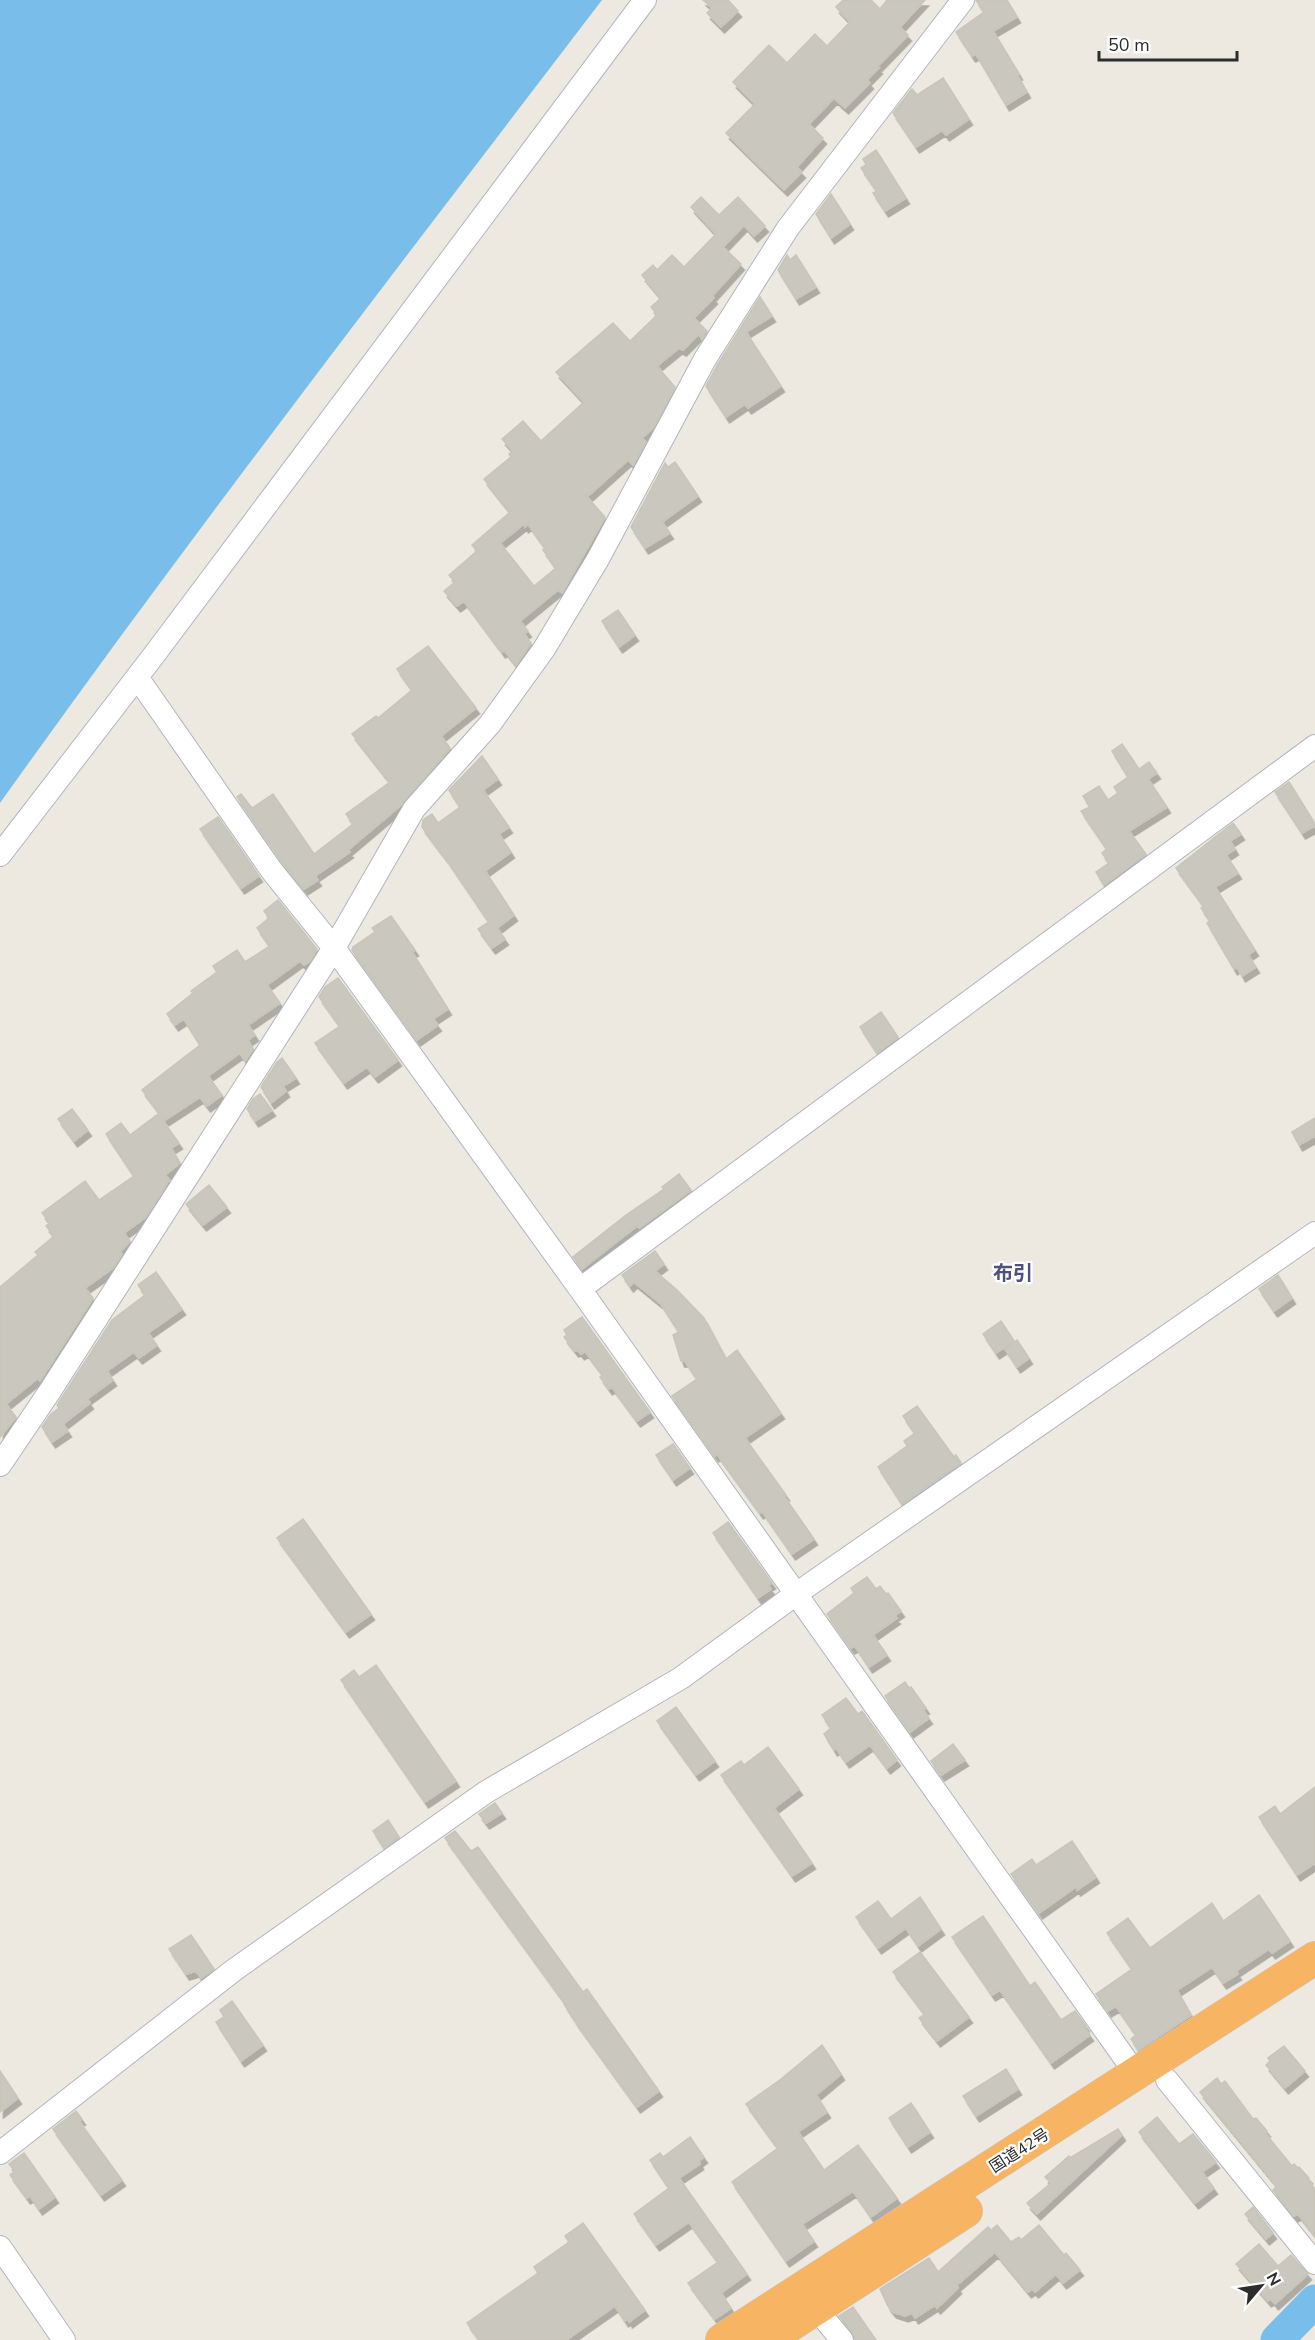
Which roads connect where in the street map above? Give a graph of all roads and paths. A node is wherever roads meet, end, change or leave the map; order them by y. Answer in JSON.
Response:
{"nodes":[{"id":1,"x":645,"y":0,"type":"edge"},
{"id":2,"x":963,"y":0,"type":"edge"},
{"id":3,"x":137,"y":677,"type":"junction"},
{"id":4,"x":1315,"y":746,"type":"edge"},
{"id":5,"x":0,"y":855,"type":"edge"},
{"id":6,"x":334,"y":948,"type":"junction"},
{"id":7,"x":1315,"y":1233,"type":"edge"},
{"id":8,"x":580,"y":1289,"type":"junction"},
{"id":9,"x":0,"y":1465,"type":"edge"},
{"id":10,"x":796,"y":1594,"type":"junction"},
{"id":11,"x":1315,"y":1958,"type":"edge"},
{"id":12,"x":1315,"y":1984,"type":"edge"},
{"id":13,"x":1152,"y":2077,"type":"junction"},
{"id":14,"x":0,"y":2153,"type":"edge"},
{"id":15,"x":0,"y":2247,"type":"edge"},
{"id":16,"x":1315,"y":2263,"type":"edge"},
{"id":17,"x":810,"y":2298,"type":"junction"},
{"id":18,"x":64,"y":2340,"type":"edge"},
{"id":19,"x":722,"y":2340,"type":"edge"},
{"id":20,"x":767,"y":2340,"type":"edge"},
{"id":21,"x":842,"y":2340,"type":"edge"}],
"edges":[{"from":1,"to":3,"type":"street"},
{"from":2,"to":6,"type":"street"},
{"from":3,"to":5,"type":"street"},
{"from":3,"to":6,"type":"street"},
{"from":4,"to":8,"type":"street"},
{"from":6,"to":8,"type":"street"},
{"from":6,"to":9,"type":"street"},
{"from":7,"to":10,"type":"street"},
{"from":8,"to":10,"type":"street"},
{"from":10,"to":13,"type":"street"},
{"from":10,"to":14,"type":"street"},
{"from":11,"to":13,"type":"highway","name":"国道42号"},
{"from":12,"to":13,"type":"highway","name":"国道42号"},
{"from":13,"to":16,"type":"street"},
{"from":13,"to":17,"type":"highway","name":"国道42号"},
{"from":15,"to":18,"type":"street"},
{"from":17,"to":19,"type":"highway","name":"国道42号"},
{"from":17,"to":20,"type":"highway","name":"国道42号"},
{"from":17,"to":21,"type":"street"}]}
